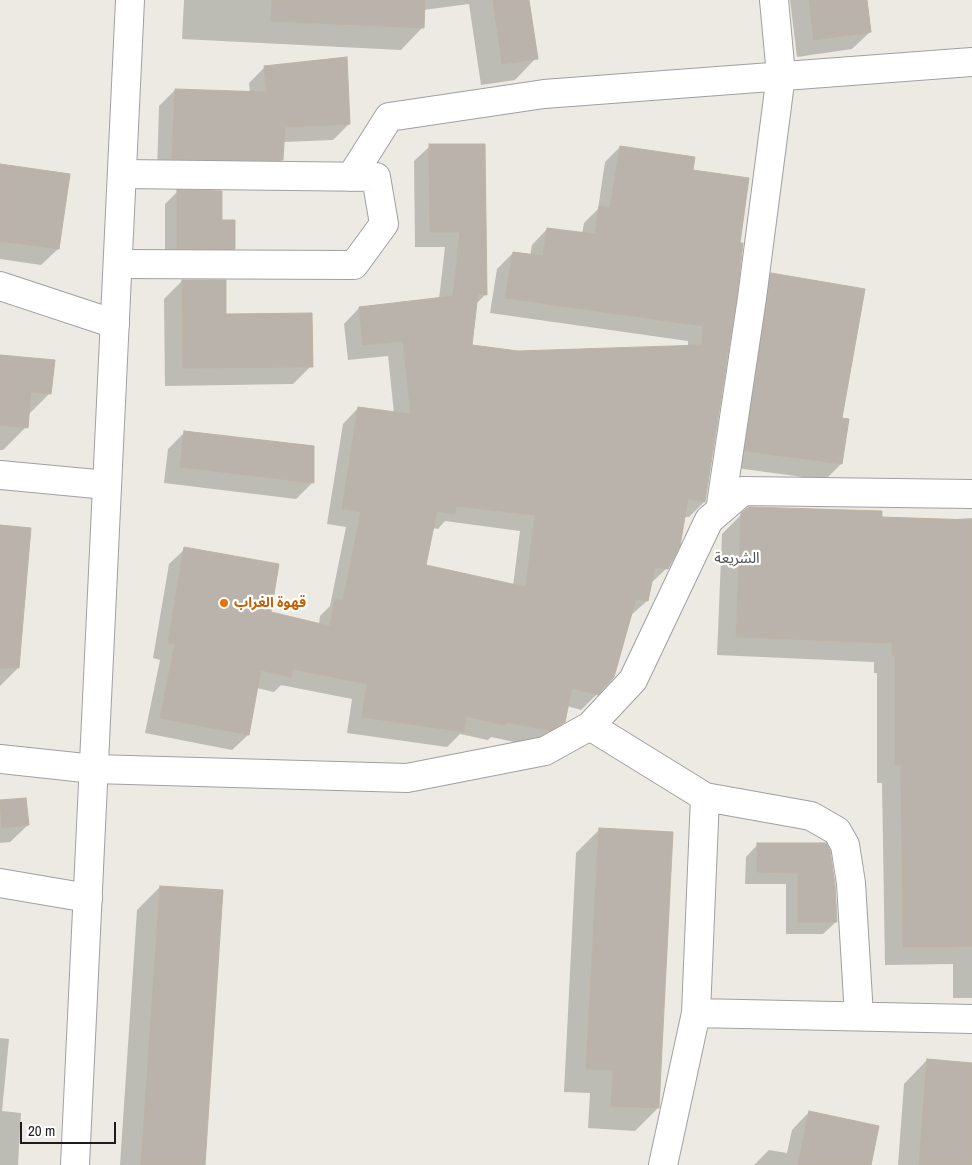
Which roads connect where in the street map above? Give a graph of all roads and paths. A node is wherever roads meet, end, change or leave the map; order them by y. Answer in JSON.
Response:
{"nodes":[{"id":1,"x":130,"y":0,"type":"edge"},
{"id":2,"x":774,"y":0,"type":"edge"},
{"id":3,"x":972,"y":62,"type":"edge"},
{"id":4,"x":780,"y":75,"type":"junction"},
{"id":5,"x":122,"y":174,"type":"junction"},
{"id":6,"x":351,"y":177,"type":"junction"},
{"id":7,"x":118,"y":264,"type":"junction"},
{"id":8,"x":0,"y":286,"type":"edge"},
{"id":9,"x":115,"y":324,"type":"junction"},
{"id":10,"x":0,"y":475,"type":"edge"},
{"id":11,"x":107,"y":485,"type":"junction"},
{"id":12,"x":972,"y":494,"type":"edge"},
{"id":13,"x":720,"y":510,"type":"junction"},
{"id":14,"x":590,"y":726,"type":"junction"},
{"id":15,"x":0,"y":759,"type":"edge"},
{"id":16,"x":94,"y":769,"type":"junction"},
{"id":17,"x":705,"y":797,"type":"junction"},
{"id":18,"x":0,"y":883,"type":"edge"},
{"id":19,"x":88,"y":898,"type":"junction"},
{"id":20,"x":696,"y":1012,"type":"junction"},
{"id":21,"x":859,"y":1016,"type":"junction"},
{"id":22,"x":972,"y":1019,"type":"edge"},
{"id":23,"x":75,"y":1165,"type":"edge"},
{"id":24,"x":663,"y":1165,"type":"edge"}],
"edges":[{"from":1,"to":5,"type":"street"},
{"from":2,"to":4,"type":"street"},
{"from":3,"to":4,"type":"street"},
{"from":4,"to":6,"type":"street"},
{"from":4,"to":13,"type":"street"},
{"from":5,"to":6,"type":"street"},
{"from":5,"to":7,"type":"street"},
{"from":6,"to":7,"type":"street"},
{"from":7,"to":9,"type":"street"},
{"from":8,"to":9,"type":"street"},
{"from":9,"to":11,"type":"street"},
{"from":10,"to":11,"type":"street"},
{"from":11,"to":16,"type":"street"},
{"from":12,"to":13,"type":"street"},
{"from":13,"to":14,"type":"street"},
{"from":14,"to":16,"type":"street"},
{"from":14,"to":17,"type":"street"},
{"from":15,"to":16,"type":"street"},
{"from":16,"to":19,"type":"street"},
{"from":17,"to":20,"type":"street"},
{"from":17,"to":21,"type":"street"},
{"from":18,"to":19,"type":"street"},
{"from":19,"to":23,"type":"street"},
{"from":20,"to":21,"type":"street"},
{"from":20,"to":24,"type":"street"},
{"from":21,"to":22,"type":"street"}]}
